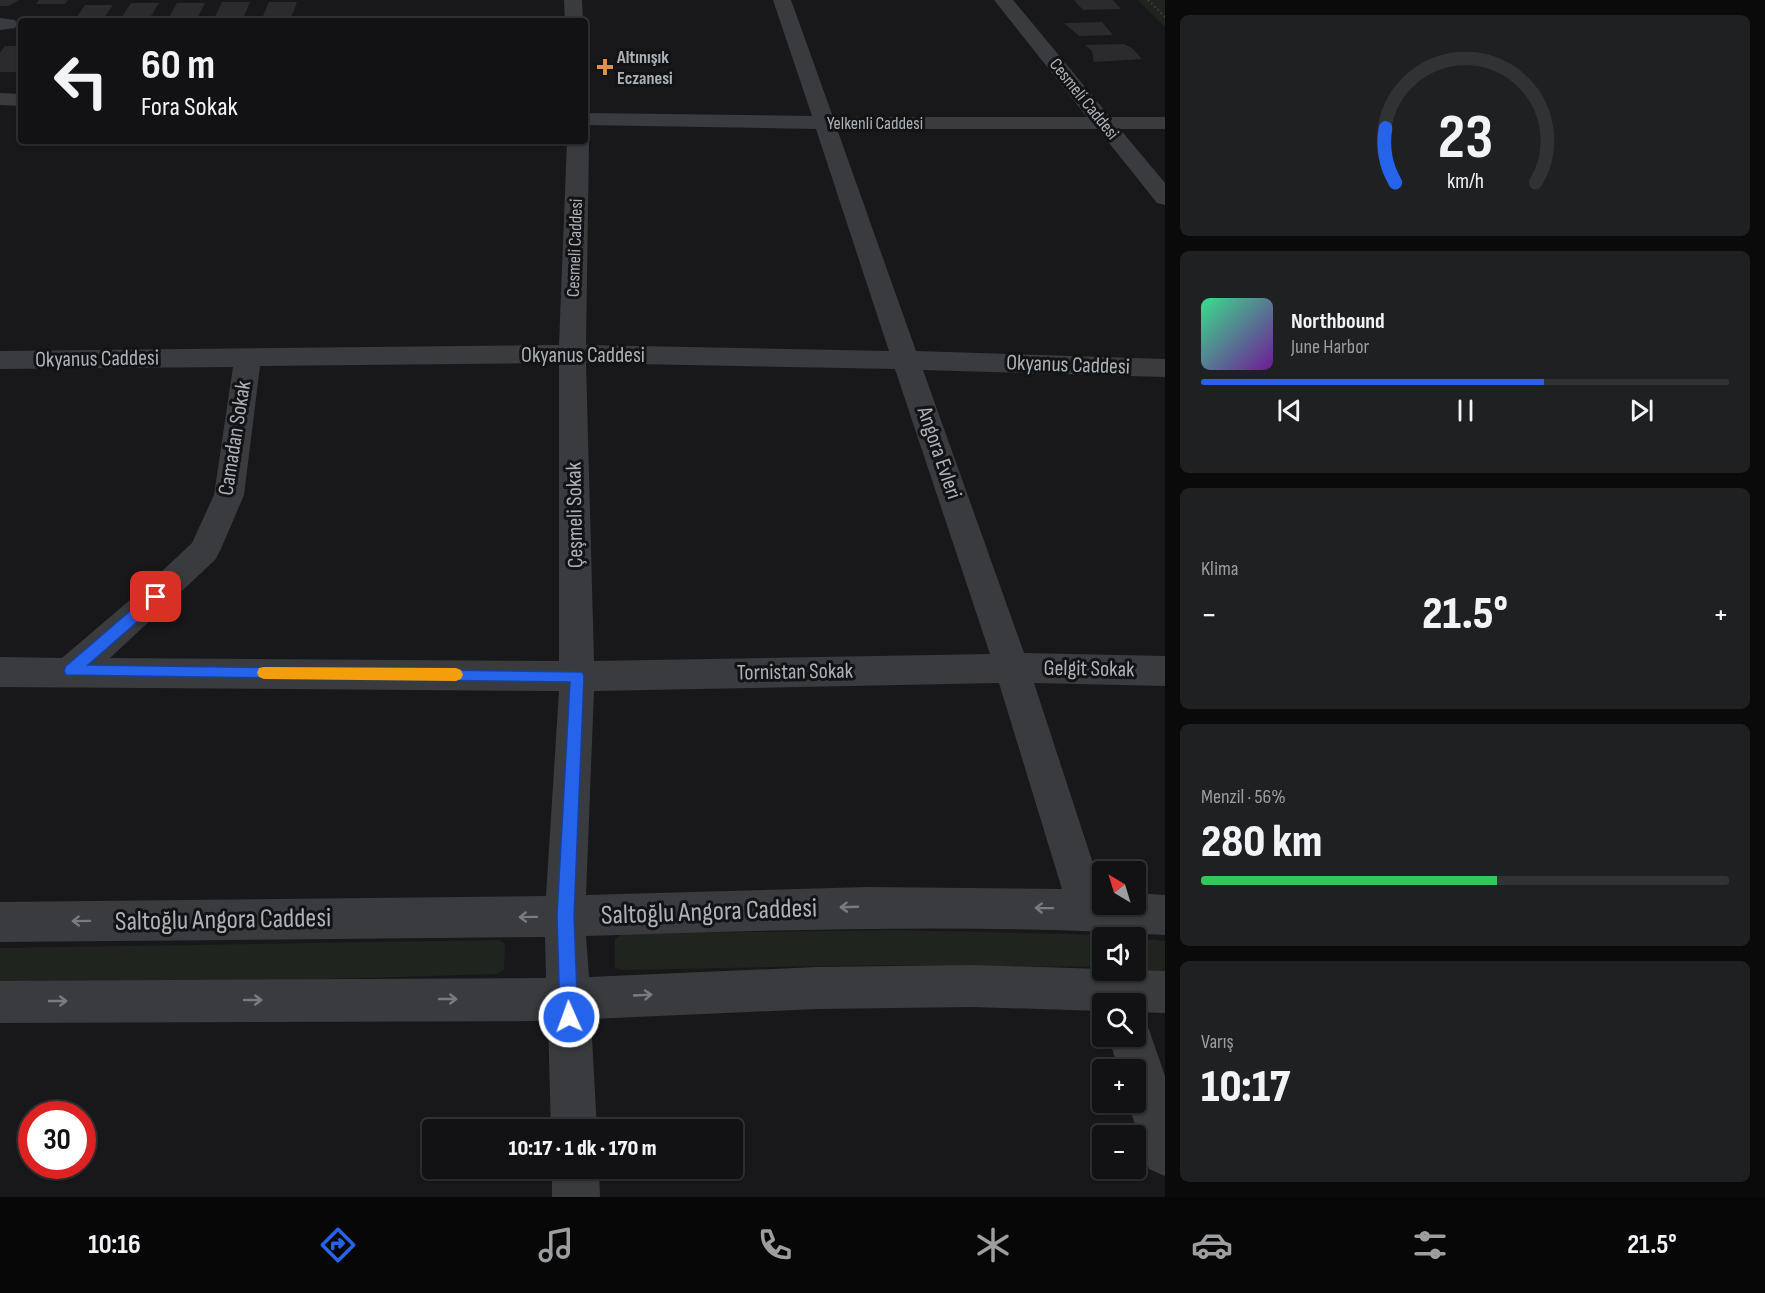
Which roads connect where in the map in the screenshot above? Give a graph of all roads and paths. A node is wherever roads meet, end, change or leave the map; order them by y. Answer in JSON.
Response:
{"nodes":[{"id":1,"x":573,"y":0,"type":"edge"},
{"id":2,"x":782,"y":0,"type":"edge"},
{"id":3,"x":1003,"y":0,"type":"edge"},
{"id":4,"x":1148,"y":0,"type":"edge"},
{"id":5,"x":1165,"y":17,"type":"edge"},
{"id":6,"x":574,"y":18,"type":"edge"},
{"id":7,"x":0,"y":99,"type":"edge"},
{"id":8,"x":18,"y":100,"type":"edge"},
{"id":9,"x":588,"y":119,"type":"edge"},
{"id":10,"x":824,"y":123,"type":"junction"},
{"id":11,"x":1165,"y":123,"type":"edge"},
{"id":12,"x":1105,"y":124,"type":"junction"},
{"id":13,"x":578,"y":144,"type":"edge"},
{"id":14,"x":1165,"y":198,"type":"edge"},
{"id":15,"x":572,"y":354,"type":"junction"},
{"id":16,"x":248,"y":357,"type":"junction"},
{"id":17,"x":0,"y":360,"type":"edge"},
{"id":18,"x":907,"y":360,"type":"junction"},
{"id":19,"x":1165,"y":368,"type":"edge"},
{"id":20,"x":1012,"y":668,"type":"junction"},
{"id":21,"x":71,"y":671,"type":"junction"},
{"id":22,"x":1165,"y":671,"type":"edge"},
{"id":23,"x":0,"y":672,"type":"edge"},
{"id":24,"x":577,"y":676,"type":"junction"},
{"id":25,"x":1088,"y":909,"type":"junction"},
{"id":26,"x":1165,"y":915,"type":"edge"},
{"id":27,"x":566,"y":916,"type":"junction"},
{"id":28,"x":0,"y":922,"type":"edge"},
{"id":29,"x":1165,"y":992,"type":"edge"},
{"id":30,"x":1092,"y":994,"type":"edge"},
{"id":31,"x":1146,"y":994,"type":"edge"},
{"id":32,"x":569,"y":999,"type":"junction"},
{"id":33,"x":0,"y":1002,"type":"edge"},
{"id":34,"x":1134,"y":1047,"type":"edge"},
{"id":35,"x":574,"y":1119,"type":"edge"},
{"id":36,"x":1165,"y":1153,"type":"edge"},
{"id":37,"x":575,"y":1179,"type":"edge"},
{"id":38,"x":576,"y":1197,"type":"edge"}],
"edges":[{"from":1,"to":6,"type":"street"},
{"from":2,"to":10,"type":"street","name":"Angora Evleri"},
{"from":3,"to":12,"type":"street","name":"Cesmeli Caddesi"},
{"from":4,"to":5,"type":"path"},
{"from":7,"to":8,"type":"street"},
{"from":9,"to":10,"type":"street","name":"Yelkenli Caddesi"},
{"from":10,"to":12,"type":"street","name":"Yelkenli Caddesi"},
{"from":10,"to":18,"type":"street","name":"Angora Evleri"},
{"from":11,"to":12,"type":"street","name":"Yelkenli Caddesi"},
{"from":12,"to":14,"type":"street","name":"Cesmeli Caddesi"},
{"from":13,"to":15,"type":"street","name":"Cesmeli Caddesi"},
{"from":15,"to":16,"type":"street","name":"Okyanus Caddesi"},
{"from":15,"to":18,"type":"street","name":"Okyanus Caddesi"},
{"from":15,"to":24,"type":"street","name":"Çeşmeli Sokak"},
{"from":16,"to":17,"type":"street","name":"Okyanus Caddesi"},
{"from":16,"to":21,"type":"street","name":"Camadan Sokak"},
{"from":18,"to":19,"type":"street","name":"Okyanus Caddesi"},
{"from":18,"to":20,"type":"street","name":"Angora Evleri"},
{"from":20,"to":22,"type":"street","name":"Gelgit Sokak"},
{"from":20,"to":24,"type":"street","name":"Tornistan Sokak"},
{"from":20,"to":25,"type":"street","name":"Angora Evleri"},
{"from":21,"to":23,"type":"street","name":"Tornistan Sokak"},
{"from":21,"to":24,"type":"street","name":"Tornistan Sokak"},
{"from":24,"to":27,"type":"street","name":"Çeşmeli Sokak"},
{"from":25,"to":26,"type":"street","name":"Saltoğlu Angora Caddesi"},
{"from":25,"to":27,"type":"street","name":"Saltoğlu Angora Caddesi","one_way":true},
{"from":27,"to":28,"type":"street","name":"Saltoğlu Angora Caddesi","one_way":true},
{"from":27,"to":32,"type":"street","name":"Çeşmeli Sokak"},
{"from":29,"to":31,"type":"street"},
{"from":32,"to":30,"type":"street","one_way":true},
{"from":33,"to":32,"type":"street","one_way":true},
{"from":32,"to":35,"type":"street","name":"Çeşmeli Sokak"},
{"from":34,"to":36,"type":"street"},
{"from":37,"to":38,"type":"street"}]}
